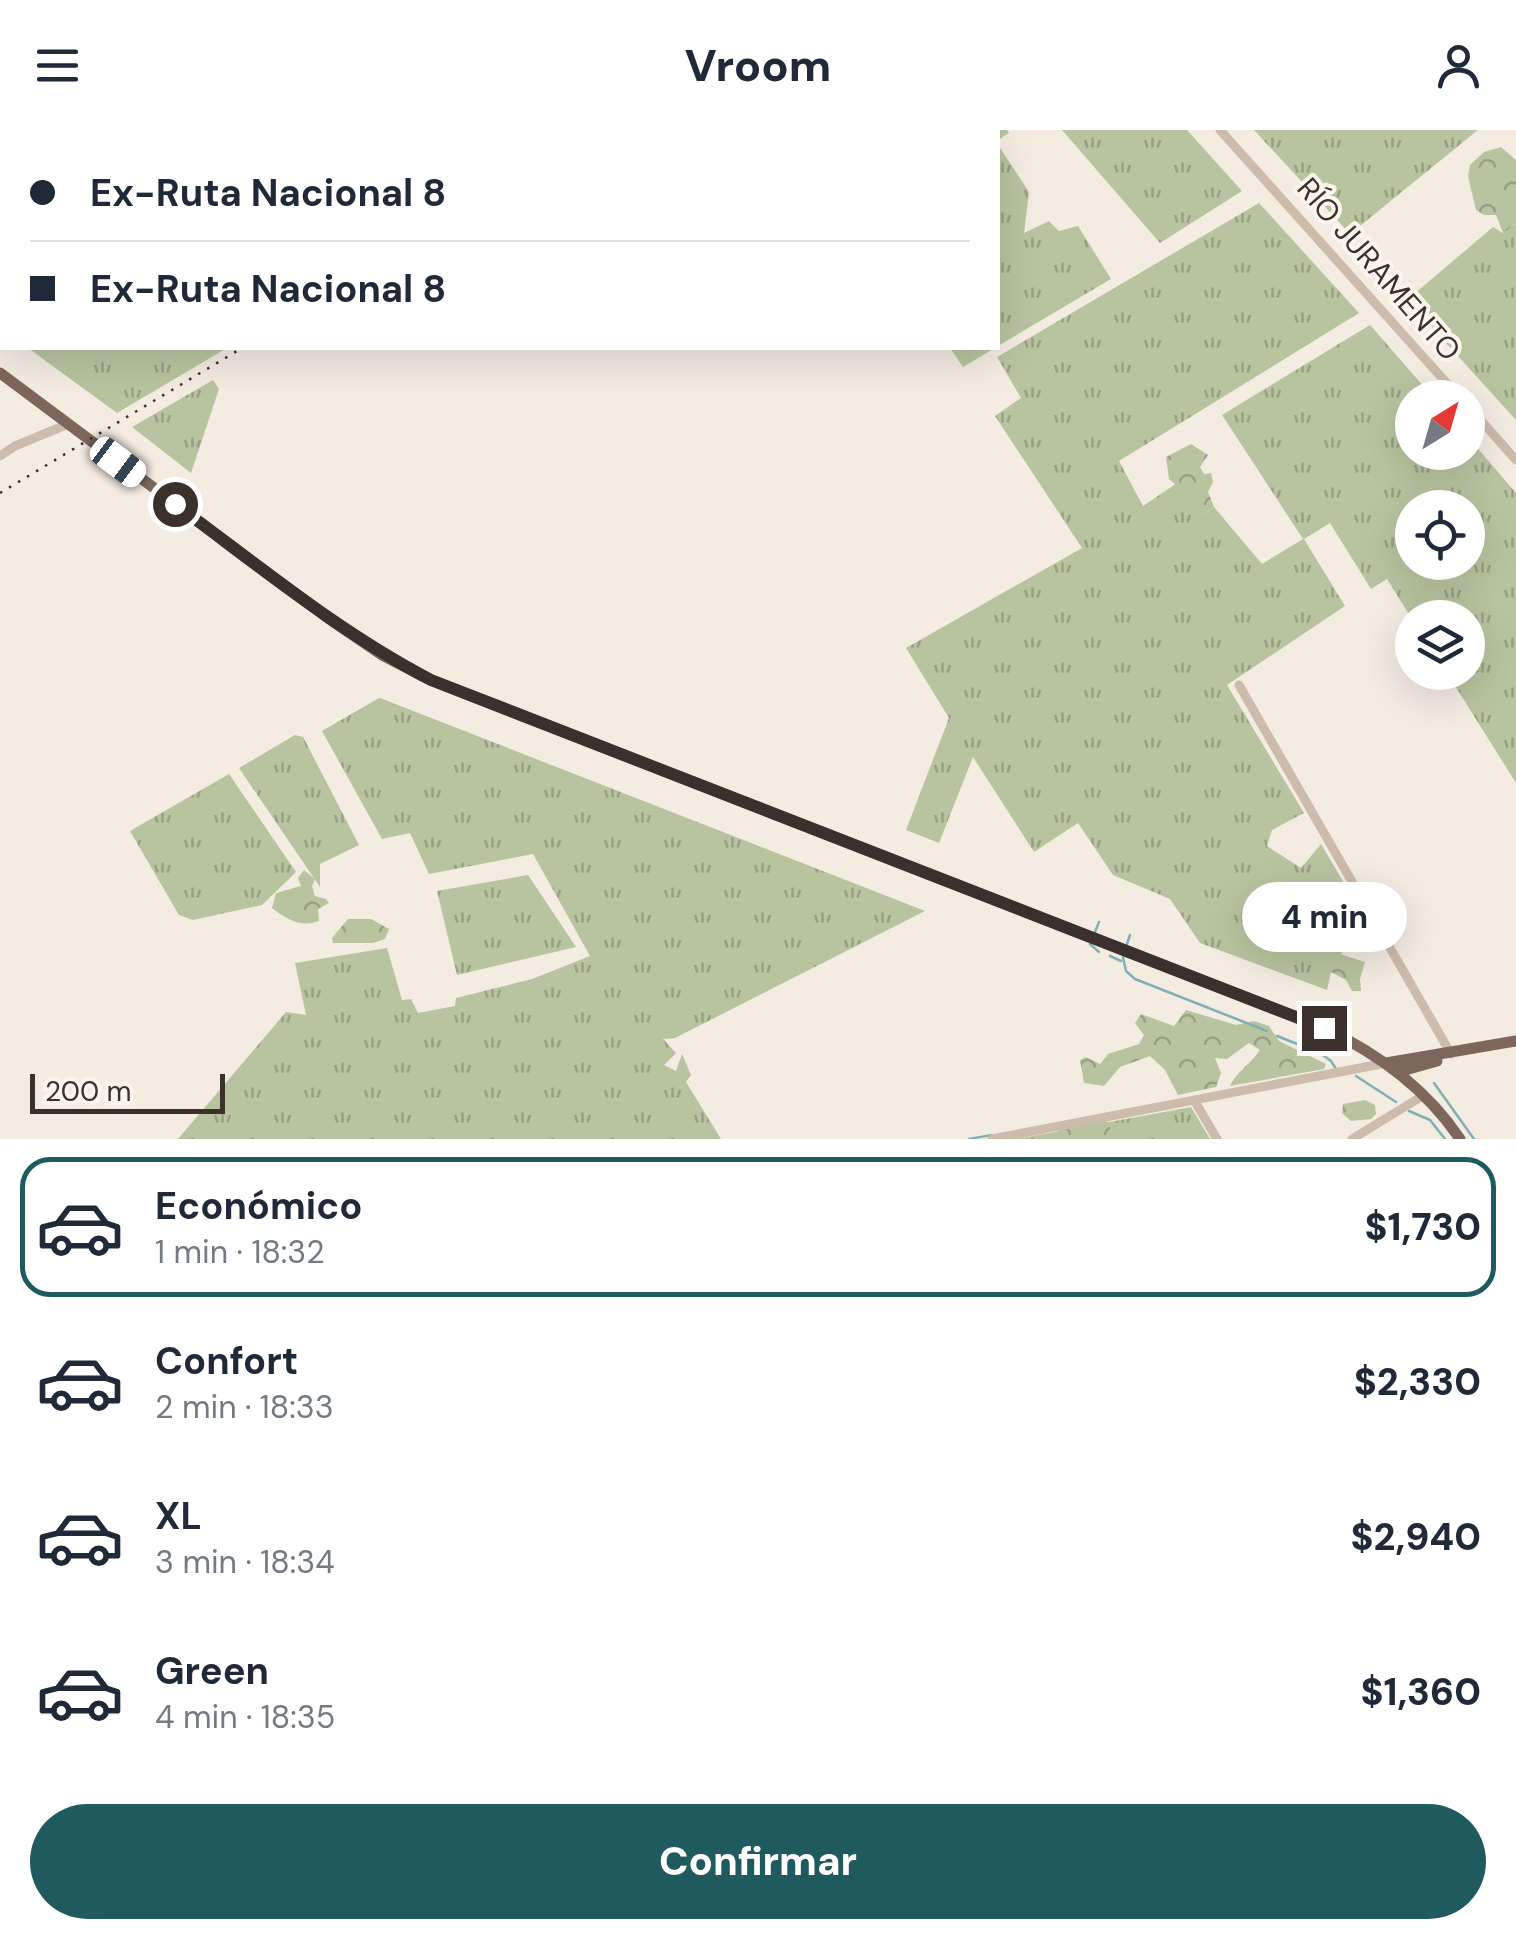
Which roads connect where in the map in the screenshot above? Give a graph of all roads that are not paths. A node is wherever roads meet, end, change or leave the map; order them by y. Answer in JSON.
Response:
{"nodes":[{"id":1,"x":1220,"y":130,"type":"edge"},
{"id":2,"x":0,"y":373,"type":"edge"},
{"id":3,"x":1444,"y":380,"type":"edge"},
{"id":4,"x":68,"y":424,"type":"junction"},
{"id":5,"x":1485,"y":425,"type":"edge"},
{"id":6,"x":0,"y":456,"type":"edge"},
{"id":7,"x":1516,"y":460,"type":"edge"},
{"id":8,"x":1239,"y":685,"type":"dead end"},
{"id":9,"x":1516,"y":1041,"type":"edge"},
{"id":10,"x":1451,"y":1054,"type":"junction"},
{"id":11,"x":1386,"y":1063,"type":"junction"},
{"id":12,"x":1398,"y":1072,"type":"junction"},
{"id":13,"x":1424,"y":1095,"type":"junction"},
{"id":14,"x":1194,"y":1100,"type":"junction"},
{"id":15,"x":992,"y":1139,"type":"edge"},
{"id":16,"x":1217,"y":1139,"type":"edge"},
{"id":17,"x":1352,"y":1139,"type":"edge"},
{"id":18,"x":1460,"y":1139,"type":"edge"}],
"edges":[{"from":1,"to":3,"type":"street","name":"RÍO JURAMENTO"},
{"from":2,"to":4,"type":"main road"},
{"from":4,"to":6,"type":"street"},
{"from":4,"to":11,"type":"main road"},
{"from":5,"to":7,"type":"street"},
{"from":8,"to":10,"type":"street"},
{"from":9,"to":10,"type":"main road"},
{"from":10,"to":11,"type":"main road"},
{"from":10,"to":12,"type":"main road"},
{"from":11,"to":12,"type":"main road"},
{"from":11,"to":14,"type":"street"},
{"from":12,"to":13,"type":"main road"},
{"from":13,"to":17,"type":"street"},
{"from":13,"to":18,"type":"main road"},
{"from":14,"to":15,"type":"street"},
{"from":14,"to":16,"type":"street"}]}
